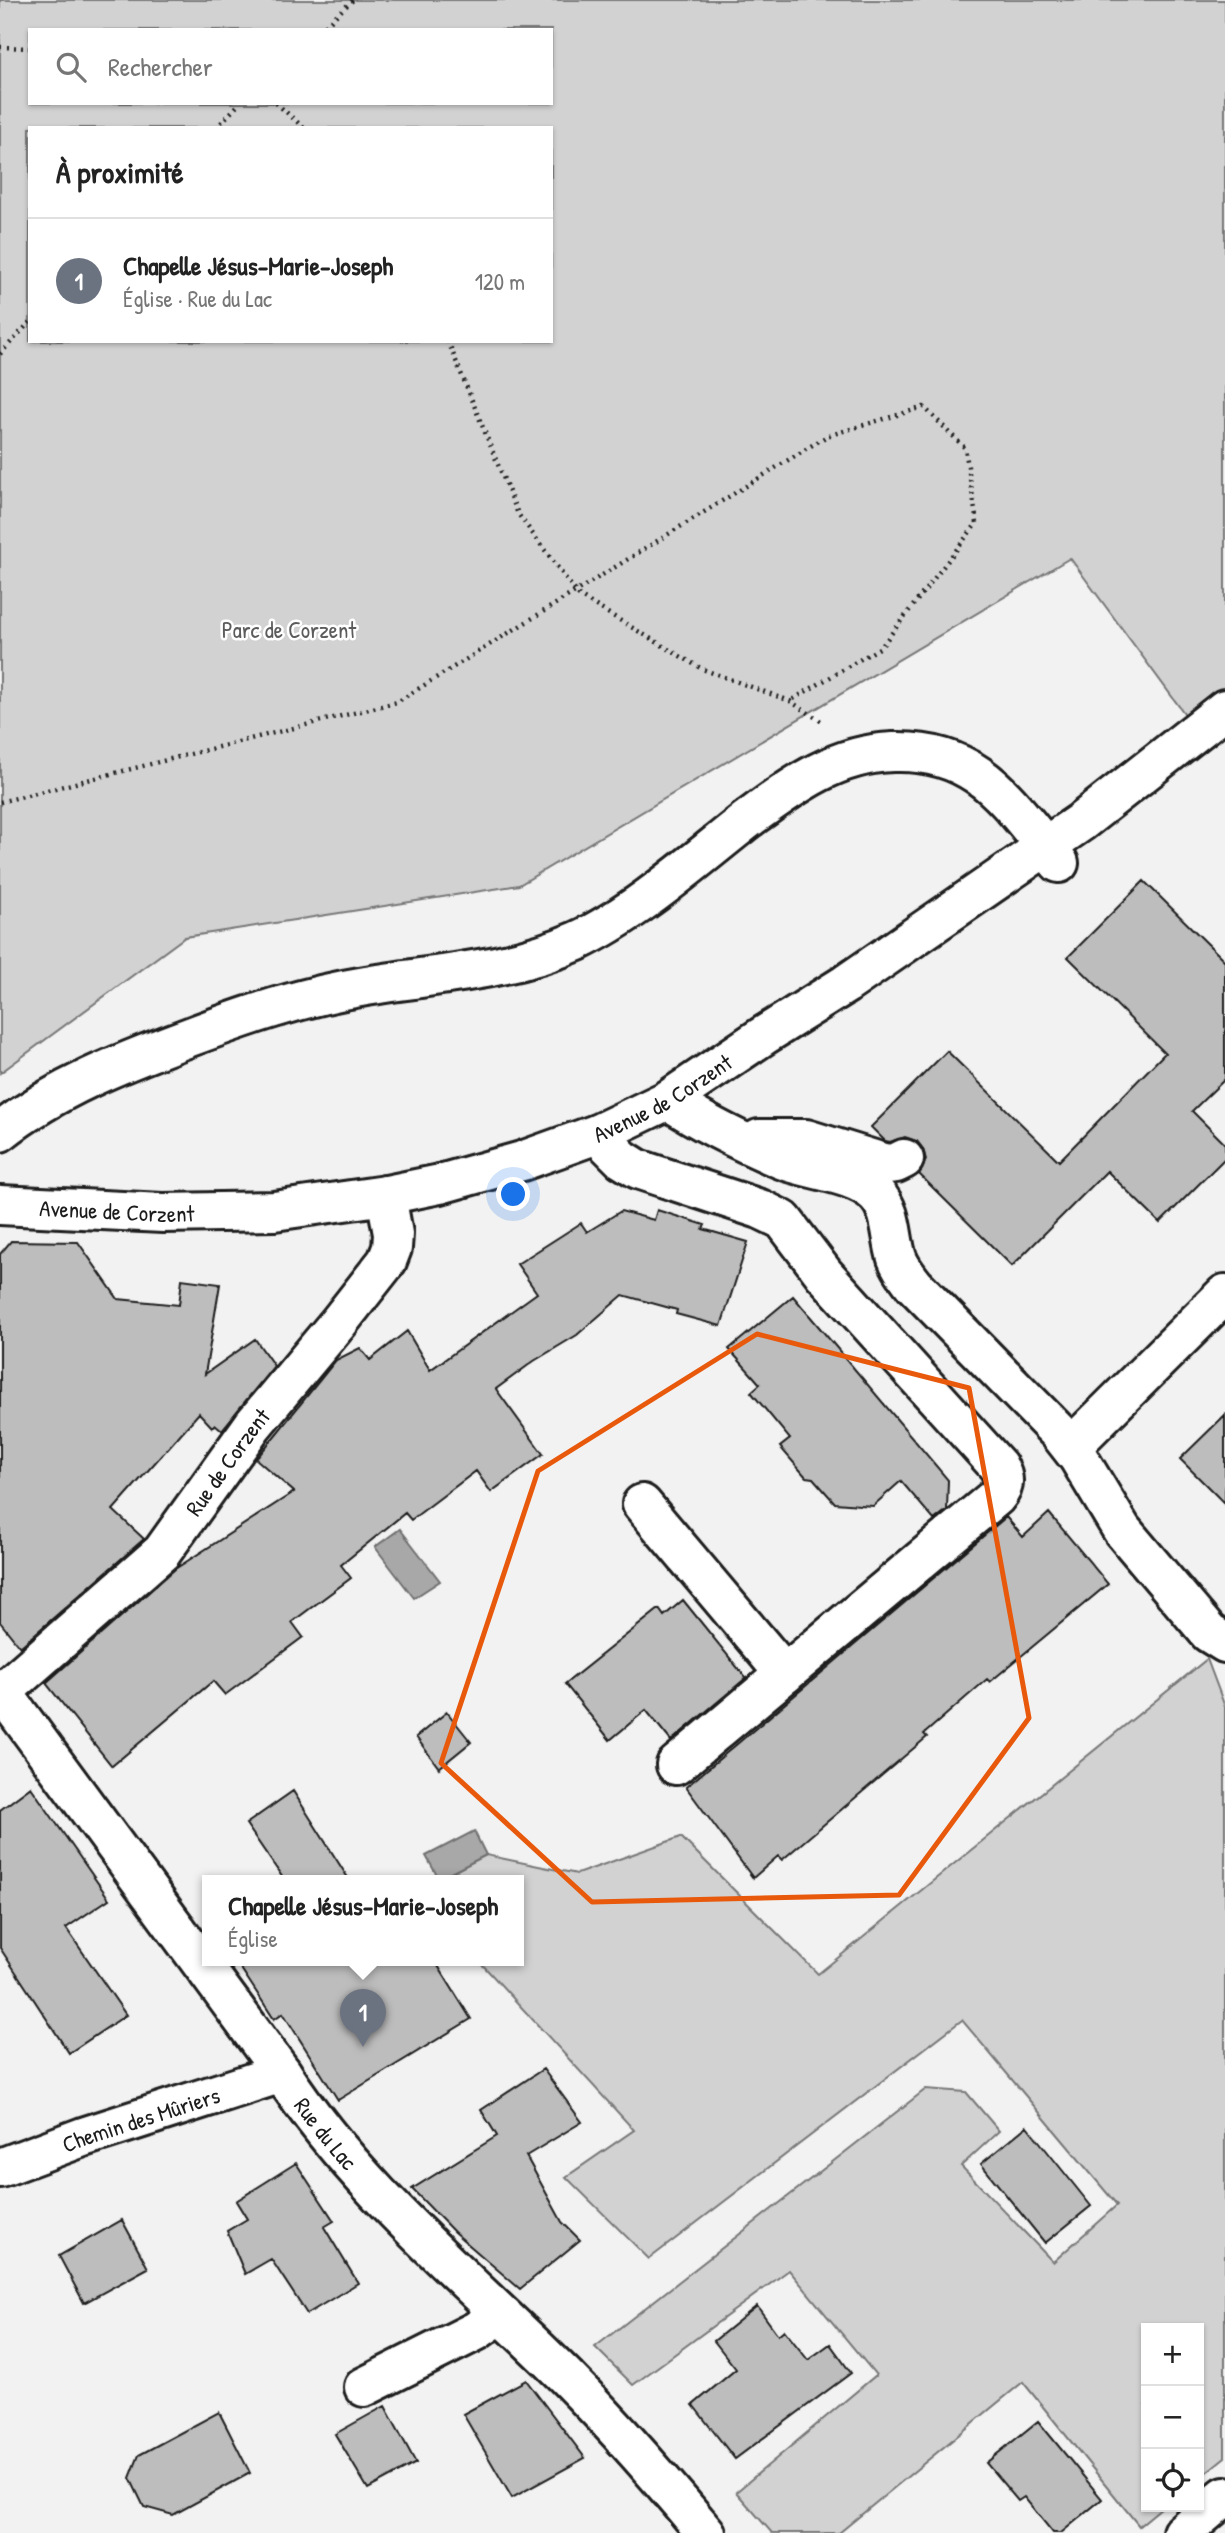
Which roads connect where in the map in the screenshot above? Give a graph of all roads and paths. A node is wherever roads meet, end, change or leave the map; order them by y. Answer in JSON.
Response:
{"nodes":[{"id":1,"x":354,"y":0,"type":"edge"},
{"id":2,"x":322,"y":28,"type":"edge"},
{"id":3,"x":0,"y":47,"type":"edge"},
{"id":4,"x":28,"y":48,"type":"edge"},
{"id":5,"x":238,"y":105,"type":"edge"},
{"id":6,"x":278,"y":105,"type":"edge"},
{"id":7,"x":218,"y":126,"type":"edge"},
{"id":8,"x":302,"y":126,"type":"edge"},
{"id":9,"x":28,"y":325,"type":"edge"},
{"id":10,"x":449,"y":343,"type":"edge"},
{"id":11,"x":0,"y":354,"type":"edge"},
{"id":12,"x":575,"y":592,"type":"junction"},
{"id":13,"x":790,"y":701,"type":"junction"},
{"id":14,"x":1225,"y":709,"type":"edge"},
{"id":15,"x":859,"y":756,"type":"junction"},
{"id":16,"x":0,"y":802,"type":"edge"},
{"id":17,"x":1052,"y":855,"type":"junction"},
{"id":18,"x":668,"y":1100,"type":"junction"},
{"id":19,"x":0,"y":1132,"type":"edge"},
{"id":20,"x":597,"y":1134,"type":"junction"},
{"id":21,"x":739,"y":1140,"type":"junction"},
{"id":22,"x":904,"y":1159,"type":"dead end"},
{"id":23,"x":386,"y":1195,"type":"junction"},
{"id":24,"x":0,"y":1205,"type":"edge"},
{"id":25,"x":1225,"y":1294,"type":"edge"},
{"id":26,"x":1070,"y":1447,"type":"junction"},
{"id":27,"x":642,"y":1504,"type":"dead end"},
{"id":28,"x":1225,"y":1643,"type":"edge"},
{"id":29,"x":785,"y":1674,"type":"junction"},
{"id":30,"x":1,"y":1691,"type":"edge"},
{"id":31,"x":676,"y":1765,"type":"dead end"},
{"id":32,"x":202,"y":1964,"type":"edge"},
{"id":33,"x":203,"y":1966,"type":"edge"},
{"id":34,"x":282,"y":2073,"type":"junction"},
{"id":35,"x":0,"y":2168,"type":"edge"},
{"id":36,"x":500,"y":2314,"type":"junction"},
{"id":37,"x":364,"y":2387,"type":"dead end"},
{"id":38,"x":1225,"y":2496,"type":"edge"},
{"id":39,"x":706,"y":2533,"type":"edge"},
{"id":40,"x":1182,"y":2533,"type":"edge"}],
"edges":[{"from":1,"to":2,"type":"path"},
{"from":3,"to":4,"type":"path"},
{"from":5,"to":7,"type":"path"},
{"from":6,"to":8,"type":"path"},
{"from":9,"to":11,"type":"path"},
{"from":10,"to":12,"type":"path"},
{"from":12,"to":13,"type":"path"},
{"from":12,"to":13,"type":"path"},
{"from":12,"to":16,"type":"path"},
{"from":13,"to":15,"type":"path"},
{"from":14,"to":17,"type":"street","name":"Avenue de Corzent"},
{"from":15,"to":17,"type":"street"},
{"from":15,"to":19,"type":"street"},
{"from":17,"to":18,"type":"street","name":"Avenue de Corzent"},
{"from":18,"to":20,"type":"street","name":"Avenue de Corzent"},
{"from":18,"to":21,"type":"street"},
{"from":20,"to":23,"type":"street","name":"Avenue de Corzent"},
{"from":20,"to":29,"type":"street"},
{"from":21,"to":22,"type":"street"},
{"from":21,"to":26,"type":"street"},
{"from":23,"to":24,"type":"street","name":"Avenue de Corzent"},
{"from":23,"to":30,"type":"street","name":"Rue de Corzent"},
{"from":25,"to":26,"type":"street"},
{"from":26,"to":28,"type":"street"},
{"from":27,"to":29,"type":"street"},
{"from":29,"to":31,"type":"street"},
{"from":30,"to":32,"type":"street","name":"Rue du Lac"},
{"from":33,"to":34,"type":"street","name":"Rue du Lac"},
{"from":34,"to":35,"type":"street","name":"Chemin des Mûriers"},
{"from":34,"to":36,"type":"street","name":"Rue du Lac"},
{"from":36,"to":37,"type":"street"},
{"from":36,"to":39,"type":"street","name":"Rue du Lac"},
{"from":38,"to":40,"type":"street"}]}
